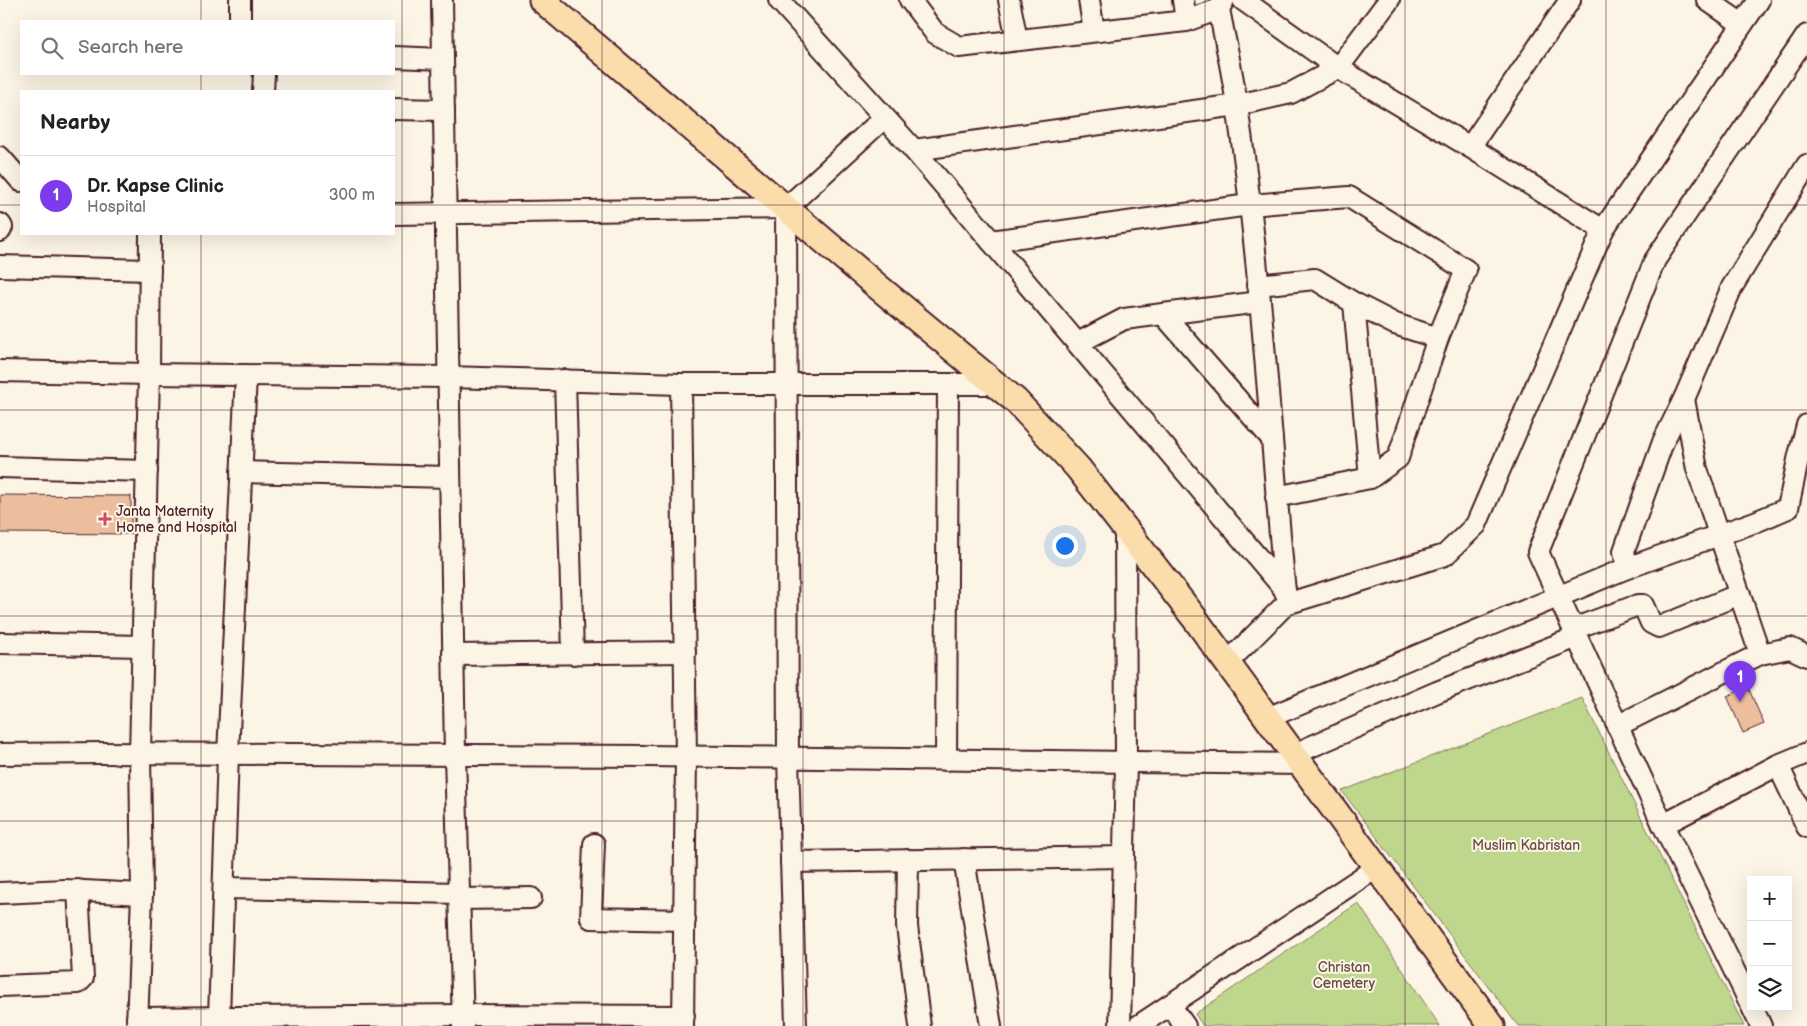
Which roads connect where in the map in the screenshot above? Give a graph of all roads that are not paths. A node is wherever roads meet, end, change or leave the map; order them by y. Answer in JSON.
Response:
{"nodes":[{"id":1,"x":240,"y":0,"type":"edge"},
{"id":2,"x":442,"y":0,"type":"edge"},
{"id":3,"x":542,"y":0,"type":"edge"},
{"id":4,"x":779,"y":0,"type":"edge"},
{"id":5,"x":910,"y":0,"type":"edge"},
{"id":6,"x":1008,"y":0,"type":"edge"},
{"id":7,"x":1089,"y":0,"type":"edge"},
{"id":8,"x":1183,"y":0,"type":"edge"},
{"id":9,"x":1243,"y":0,"type":"edge"},
{"id":10,"x":1389,"y":0,"type":"edge"},
{"id":11,"x":1570,"y":0,"type":"edge"},
{"id":12,"x":1707,"y":0,"type":"edge"},
{"id":13,"x":1759,"y":0,"type":"edge"},
{"id":14,"x":1222,"y":5,"type":"edge"},
{"id":15,"x":240,"y":20,"type":"edge"},
{"id":16,"x":1186,"y":21,"type":"junction"},
{"id":17,"x":1742,"y":24,"type":"junction"},
{"id":18,"x":1094,"y":32,"type":"junction"},
{"id":19,"x":1807,"y":35,"type":"edge"},
{"id":20,"x":1017,"y":40,"type":"junction"},
{"id":21,"x":395,"y":58,"type":"edge"},
{"id":22,"x":443,"y":59,"type":"junction"},
{"id":23,"x":1338,"y":68,"type":"junction"},
{"id":24,"x":264,"y":75,"type":"edge"},
{"id":25,"x":263,"y":90,"type":"edge"},
{"id":26,"x":1237,"y":105,"type":"junction"},
{"id":27,"x":395,"y":109,"type":"edge"},
{"id":28,"x":444,"y":110,"type":"junction"},
{"id":29,"x":884,"y":118,"type":"junction"},
{"id":30,"x":1470,"y":147,"type":"junction"},
{"id":31,"x":914,"y":150,"type":"junction"},
{"id":32,"x":0,"y":157,"type":"edge"},
{"id":33,"x":1807,"y":165,"type":"edge"},
{"id":34,"x":20,"y":180,"type":"edge"},
{"id":35,"x":1250,"y":205,"type":"junction"},
{"id":36,"x":786,"y":208,"type":"junction"},
{"id":37,"x":395,"y":214,"type":"edge"},
{"id":38,"x":446,"y":214,"type":"junction"},
{"id":39,"x":0,"y":224,"type":"edge"},
{"id":40,"x":1603,"y":230,"type":"junction"},
{"id":41,"x":0,"y":231,"type":"edge"},
{"id":42,"x":150,"y":235,"type":"edge"},
{"id":43,"x":991,"y":241,"type":"junction"},
{"id":44,"x":0,"y":266,"type":"edge"},
{"id":45,"x":150,"y":270,"type":"junction"},
{"id":46,"x":1259,"y":294,"type":"junction"},
{"id":47,"x":1354,"y":303,"type":"junction"},
{"id":48,"x":1163,"y":314,"type":"junction"},
{"id":49,"x":1438,"y":338,"type":"junction"},
{"id":50,"x":1078,"y":344,"type":"junction"},
{"id":51,"x":0,"y":371,"type":"edge"},
{"id":52,"x":149,"y":374,"type":"junction"},
{"id":53,"x":246,"y":375,"type":"junction"},
{"id":54,"x":448,"y":376,"type":"junction"},
{"id":55,"x":565,"y":380,"type":"junction"},
{"id":56,"x":681,"y":384,"type":"junction"},
{"id":57,"x":786,"y":384,"type":"junction"},
{"id":58,"x":948,"y":384,"type":"junction"},
{"id":59,"x":995,"y":384,"type":"junction"},
{"id":60,"x":1684,"y":399,"type":"junction"},
{"id":61,"x":1807,"y":425,"type":"edge"},
{"id":62,"x":1272,"y":439,"type":"junction"},
{"id":63,"x":0,"y":467,"type":"edge"},
{"id":64,"x":147,"y":471,"type":"junction"},
{"id":65,"x":241,"y":472,"type":"junction"},
{"id":66,"x":450,"y":476,"type":"junction"},
{"id":67,"x":1370,"y":478,"type":"junction"},
{"id":68,"x":1276,"y":497,"type":"junction"},
{"id":69,"x":1125,"y":528,"type":"junction"},
{"id":70,"x":1719,"y":535,"type":"junction"},
{"id":71,"x":1627,"y":568,"type":"junction"},
{"id":72,"x":1740,"y":594,"type":"junction"},
{"id":73,"x":1558,"y":596,"type":"junction"},
{"id":74,"x":1286,"y":597,"type":"junction"},
{"id":75,"x":1575,"y":633,"type":"junction"},
{"id":76,"x":0,"y":643,"type":"edge"},
{"id":77,"x":142,"y":646,"type":"junction"},
{"id":78,"x":685,"y":652,"type":"junction"},
{"id":79,"x":573,"y":654,"type":"junction"},
{"id":80,"x":1760,"y":654,"type":"junction"},
{"id":81,"x":453,"y":655,"type":"junction"},
{"id":82,"x":1807,"y":656,"type":"edge"},
{"id":83,"x":1227,"y":663,"type":"junction"},
{"id":84,"x":1267,"y":718,"type":"junction"},
{"id":85,"x":1617,"y":726,"type":"junction"},
{"id":86,"x":1807,"y":753,"type":"edge"},
{"id":87,"x":0,"y":754,"type":"edge"},
{"id":88,"x":140,"y":754,"type":"junction"},
{"id":89,"x":228,"y":754,"type":"junction"},
{"id":90,"x":454,"y":755,"type":"junction"},
{"id":91,"x":686,"y":756,"type":"junction"},
{"id":92,"x":788,"y":758,"type":"junction"},
{"id":93,"x":1297,"y":759,"type":"junction"},
{"id":94,"x":946,"y":760,"type":"junction"},
{"id":95,"x":1126,"y":762,"type":"junction"},
{"id":96,"x":1778,"y":765,"type":"junction"},
{"id":97,"x":1663,"y":825,"type":"junction"},
{"id":98,"x":1807,"y":827,"type":"edge"},
{"id":99,"x":594,"y":844,"type":"dead end"},
{"id":100,"x":1124,"y":857,"type":"junction"},
{"id":101,"x":964,"y":859,"type":"junction"},
{"id":102,"x":908,"y":860,"type":"junction"},
{"id":103,"x":791,"y":862,"type":"junction"},
{"id":104,"x":1376,"y":868,"type":"junction"},
{"id":105,"x":224,"y":888,"type":"junction"},
{"id":106,"x":78,"y":890,"type":"junction"},
{"id":107,"x":0,"y":894,"type":"edge"},
{"id":108,"x":142,"y":894,"type":"junction"},
{"id":109,"x":459,"y":896,"type":"junction"},
{"id":110,"x":531,"y":898,"type":"dead end"},
{"id":111,"x":685,"y":920,"type":"junction"},
{"id":112,"x":0,"y":986,"type":"edge"},
{"id":113,"x":1747,"y":998,"type":"edge"},
{"id":114,"x":1170,"y":1005,"type":"junction"},
{"id":115,"x":1754,"y":1011,"type":"edge"},
{"id":116,"x":219,"y":1017,"type":"junction"},
{"id":117,"x":462,"y":1021,"type":"edge"},
{"id":118,"x":683,"y":1021,"type":"edge"},
{"id":119,"x":137,"y":1022,"type":"edge"},
{"id":120,"x":796,"y":1026,"type":"edge"},
{"id":121,"x":920,"y":1026,"type":"edge"},
{"id":122,"x":991,"y":1026,"type":"edge"},
{"id":123,"x":1120,"y":1026,"type":"edge"},
{"id":124,"x":1138,"y":1026,"type":"edge"},
{"id":125,"x":1185,"y":1026,"type":"edge"},
{"id":126,"x":1492,"y":1026,"type":"edge"},
{"id":127,"x":1761,"y":1026,"type":"edge"}],
"edges":[{"from":1,"to":15,"type":"street"},
{"from":2,"to":22,"type":"street"},
{"from":3,"to":36,"type":"main road"},
{"from":4,"to":29,"type":"street"},
{"from":5,"to":20,"type":"street"},
{"from":6,"to":20,"type":"street"},
{"from":7,"to":18,"type":"street"},
{"from":8,"to":16,"type":"street"},
{"from":9,"to":23,"type":"street"},
{"from":10,"to":23,"type":"street"},
{"from":11,"to":30,"type":"street"},
{"from":12,"to":17,"type":"street"},
{"from":13,"to":17,"type":"street"},
{"from":14,"to":16,"type":"street"},
{"from":14,"to":26,"type":"street"},
{"from":16,"to":18,"type":"street"},
{"from":17,"to":40,"type":"street"},
{"from":18,"to":20,"type":"street"},
{"from":19,"to":73,"type":"street"},
{"from":21,"to":22,"type":"street"},
{"from":22,"to":28,"type":"street"},
{"from":23,"to":26,"type":"street"},
{"from":23,"to":30,"type":"street"},
{"from":24,"to":25,"type":"street"},
{"from":26,"to":31,"type":"street"},
{"from":26,"to":35,"type":"street"},
{"from":27,"to":28,"type":"street"},
{"from":28,"to":38,"type":"street"},
{"from":29,"to":31,"type":"street"},
{"from":29,"to":36,"type":"street"},
{"from":30,"to":40,"type":"street"},
{"from":31,"to":43,"type":"street"},
{"from":32,"to":34,"type":"street"},
{"from":33,"to":60,"type":"street"},
{"from":35,"to":43,"type":"street"},
{"from":35,"to":46,"type":"street"},
{"from":35,"to":49,"type":"street"},
{"from":36,"to":38,"type":"street"},
{"from":36,"to":57,"type":"street"},
{"from":36,"to":59,"type":"main road"},
{"from":37,"to":38,"type":"street"},
{"from":38,"to":54,"type":"street"},
{"from":39,"to":41,"type":"street"},
{"from":40,"to":74,"type":"street"},
{"from":42,"to":45,"type":"street"},
{"from":43,"to":50,"type":"street"},
{"from":44,"to":45,"type":"street"},
{"from":45,"to":52,"type":"street"},
{"from":46,"to":47,"type":"street"},
{"from":46,"to":48,"type":"street"},
{"from":46,"to":62,"type":"street"},
{"from":47,"to":49,"type":"street"},
{"from":47,"to":67,"type":"street"},
{"from":48,"to":50,"type":"street"},
{"from":48,"to":62,"type":"street"},
{"from":49,"to":67,"type":"street"},
{"from":50,"to":74,"type":"street"},
{"from":51,"to":52,"type":"street"},
{"from":52,"to":53,"type":"street"},
{"from":52,"to":64,"type":"street"},
{"from":53,"to":54,"type":"street"},
{"from":53,"to":65,"type":"street"},
{"from":54,"to":55,"type":"street"},
{"from":54,"to":66,"type":"street"},
{"from":55,"to":56,"type":"street"},
{"from":55,"to":79,"type":"street"},
{"from":56,"to":57,"type":"street"},
{"from":56,"to":78,"type":"street"},
{"from":57,"to":58,"type":"street"},
{"from":57,"to":92,"type":"street"},
{"from":58,"to":59,"type":"street"},
{"from":58,"to":94,"type":"street"},
{"from":59,"to":69,"type":"main road"},
{"from":60,"to":70,"type":"street"},
{"from":60,"to":71,"type":"street"},
{"from":61,"to":70,"type":"street"},
{"from":62,"to":68,"type":"street"},
{"from":63,"to":64,"type":"street"},
{"from":64,"to":77,"type":"street"},
{"from":65,"to":66,"type":"street"},
{"from":65,"to":89,"type":"street"},
{"from":66,"to":81,"type":"street"},
{"from":67,"to":68,"type":"street"},
{"from":68,"to":74,"type":"street"},
{"from":69,"to":83,"type":"main road"},
{"from":69,"to":95,"type":"street"},
{"from":70,"to":71,"type":"street"},
{"from":70,"to":72,"type":"street"},
{"from":71,"to":73,"type":"street"},
{"from":72,"to":75,"type":"street"},
{"from":72,"to":80,"type":"street"},
{"from":73,"to":75,"type":"street"},
{"from":73,"to":84,"type":"street"},
{"from":74,"to":83,"type":"street"},
{"from":75,"to":85,"type":"street"},
{"from":75,"to":93,"type":"street"},
{"from":76,"to":77,"type":"street"},
{"from":77,"to":88,"type":"street"},
{"from":78,"to":79,"type":"street"},
{"from":78,"to":91,"type":"street"},
{"from":79,"to":81,"type":"street"},
{"from":80,"to":82,"type":"street"},
{"from":80,"to":85,"type":"street"},
{"from":81,"to":90,"type":"street"},
{"from":83,"to":84,"type":"main road"},
{"from":84,"to":93,"type":"main road"},
{"from":85,"to":97,"type":"street"},
{"from":86,"to":96,"type":"street"},
{"from":87,"to":88,"type":"street"},
{"from":88,"to":89,"type":"street"},
{"from":88,"to":108,"type":"street"},
{"from":89,"to":90,"type":"street"},
{"from":89,"to":105,"type":"street"},
{"from":90,"to":91,"type":"street"},
{"from":90,"to":109,"type":"street"},
{"from":91,"to":92,"type":"street"},
{"from":91,"to":111,"type":"street"},
{"from":92,"to":94,"type":"street"},
{"from":92,"to":103,"type":"street"},
{"from":93,"to":95,"type":"street"},
{"from":93,"to":104,"type":"main road"},
{"from":94,"to":95,"type":"street"},
{"from":95,"to":100,"type":"street"},
{"from":96,"to":97,"type":"street"},
{"from":96,"to":98,"type":"street"},
{"from":97,"to":113,"type":"street"},
{"from":99,"to":111,"type":"street"},
{"from":100,"to":101,"type":"street"},
{"from":100,"to":123,"type":"street"},
{"from":101,"to":102,"type":"street"},
{"from":101,"to":122,"type":"street"},
{"from":102,"to":103,"type":"street"},
{"from":102,"to":121,"type":"street"},
{"from":103,"to":120,"type":"street"},
{"from":104,"to":114,"type":"street"},
{"from":104,"to":126,"type":"main road"},
{"from":105,"to":109,"type":"street"},
{"from":105,"to":116,"type":"street"},
{"from":106,"to":107,"type":"street"},
{"from":106,"to":108,"type":"street"},
{"from":106,"to":112,"type":"street"},
{"from":108,"to":119,"type":"street"},
{"from":109,"to":110,"type":"street"},
{"from":109,"to":117,"type":"street"},
{"from":111,"to":118,"type":"street"},
{"from":114,"to":124,"type":"street"},
{"from":114,"to":125,"type":"street"},
{"from":115,"to":127,"type":"street"},
{"from":116,"to":117,"type":"street"},
{"from":116,"to":119,"type":"street"},
{"from":117,"to":118,"type":"street"}]}
